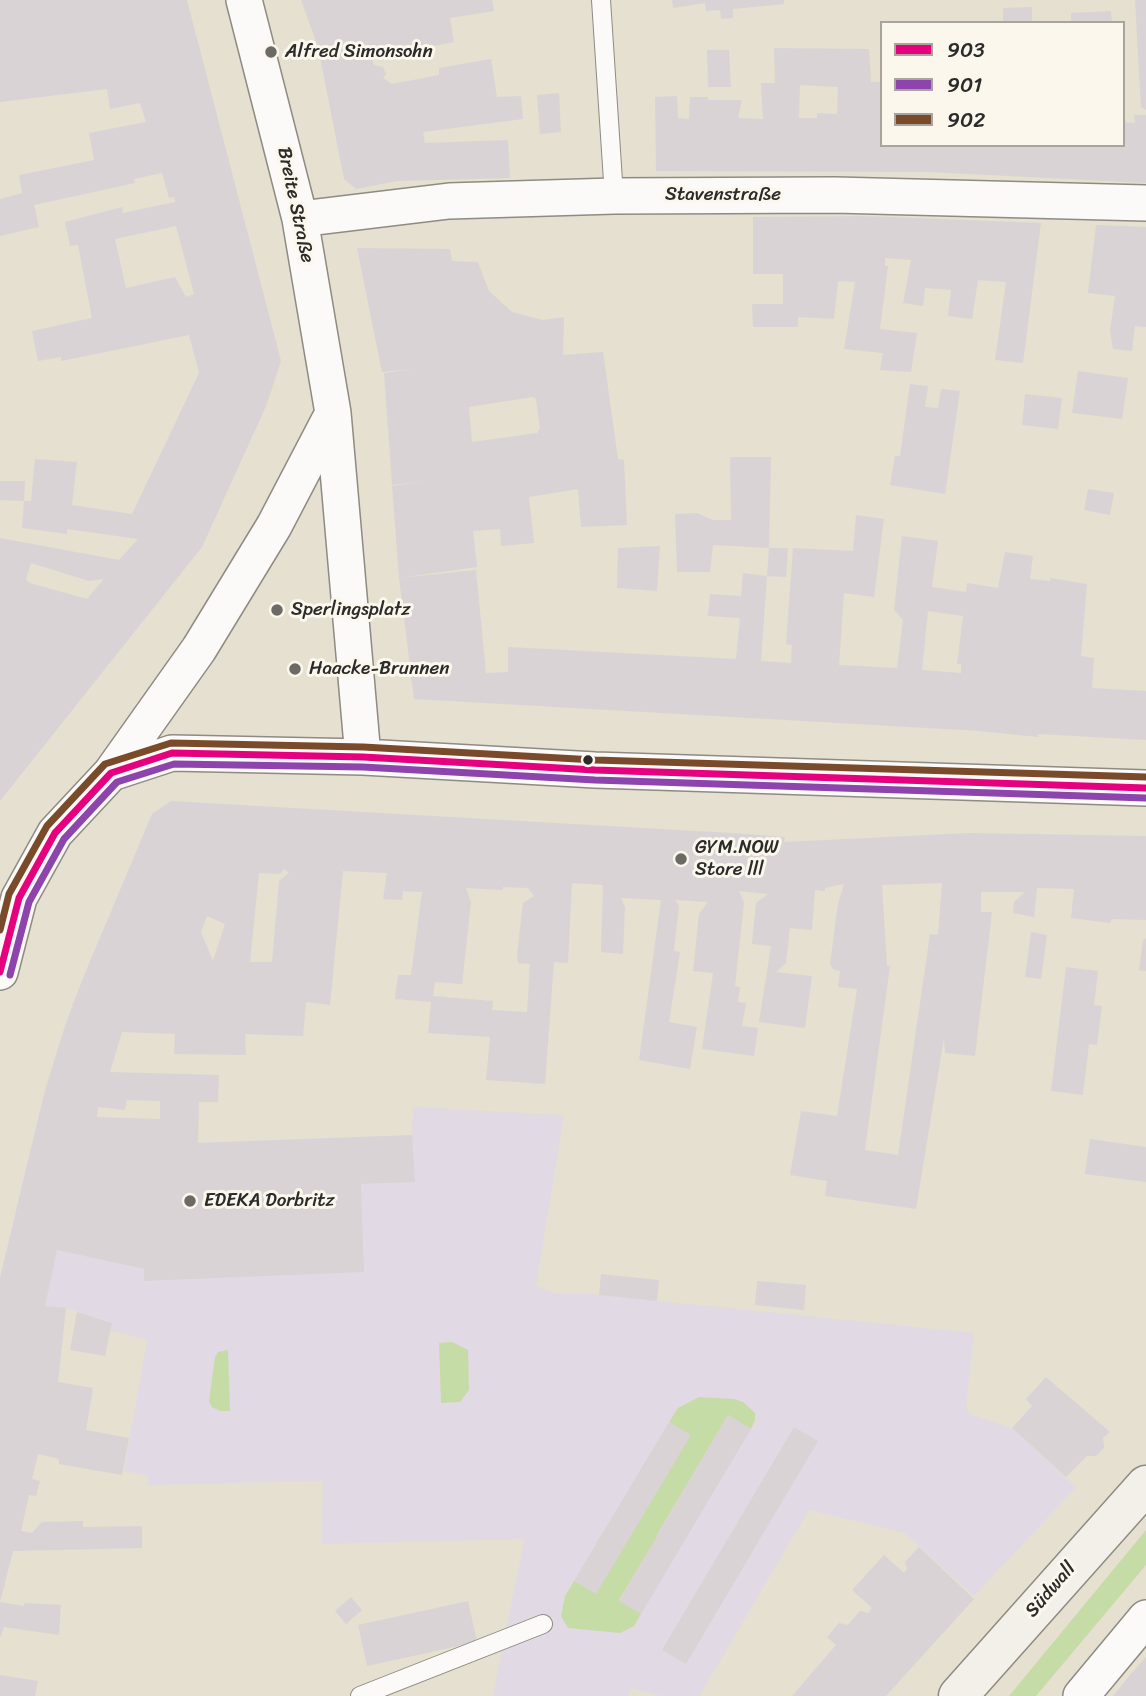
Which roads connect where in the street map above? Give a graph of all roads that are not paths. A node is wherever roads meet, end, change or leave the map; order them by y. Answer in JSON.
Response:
{"nodes":[{"id":1,"x":244,"y":0,"type":"edge"},
{"id":2,"x":601,"y":0,"type":"edge"},
{"id":3,"x":614,"y":196,"type":"junction"},
{"id":4,"x":1146,"y":203,"type":"edge"},
{"id":5,"x":300,"y":219,"type":"junction"},
{"id":6,"x":333,"y":413,"type":"junction"},
{"id":7,"x":363,"y":757,"type":"junction"},
{"id":8,"x":111,"y":773,"type":"junction"},
{"id":9,"x":1146,"y":789,"type":"edge"},
{"id":10,"x":9,"y":897,"type":"edge"},
{"id":11,"x":0,"y":972,"type":"edge"},
{"id":12,"x":1146,"y":1485,"type":"edge"},
{"id":13,"x":1146,"y":1618,"type":"edge"},
{"id":14,"x":543,"y":1624,"type":"dead end"},
{"id":15,"x":360,"y":1696,"type":"edge"},
{"id":16,"x":958,"y":1696,"type":"edge"},
{"id":17,"x":1081,"y":1696,"type":"edge"}],
"edges":[{"from":1,"to":5,"type":"street","name":"Breite Straße"},
{"from":2,"to":3,"type":"lane"},
{"from":3,"to":4,"type":"street","name":"Stavenstraße"},
{"from":3,"to":5,"type":"street","name":"Stavenstraße"},
{"from":5,"to":6,"type":"street","name":"Breite Straße"},
{"from":6,"to":7,"type":"street","name":"Breite Straße"},
{"from":6,"to":8,"type":"street"},
{"from":7,"to":8,"type":"street"},
{"from":7,"to":9,"type":"street"},
{"from":8,"to":10,"type":"street"},
{"from":10,"to":11,"type":"street"},
{"from":12,"to":16,"type":"main road","name":"Südwall"},
{"from":13,"to":17,"type":"street"},
{"from":14,"to":15,"type":"lane"}]}
